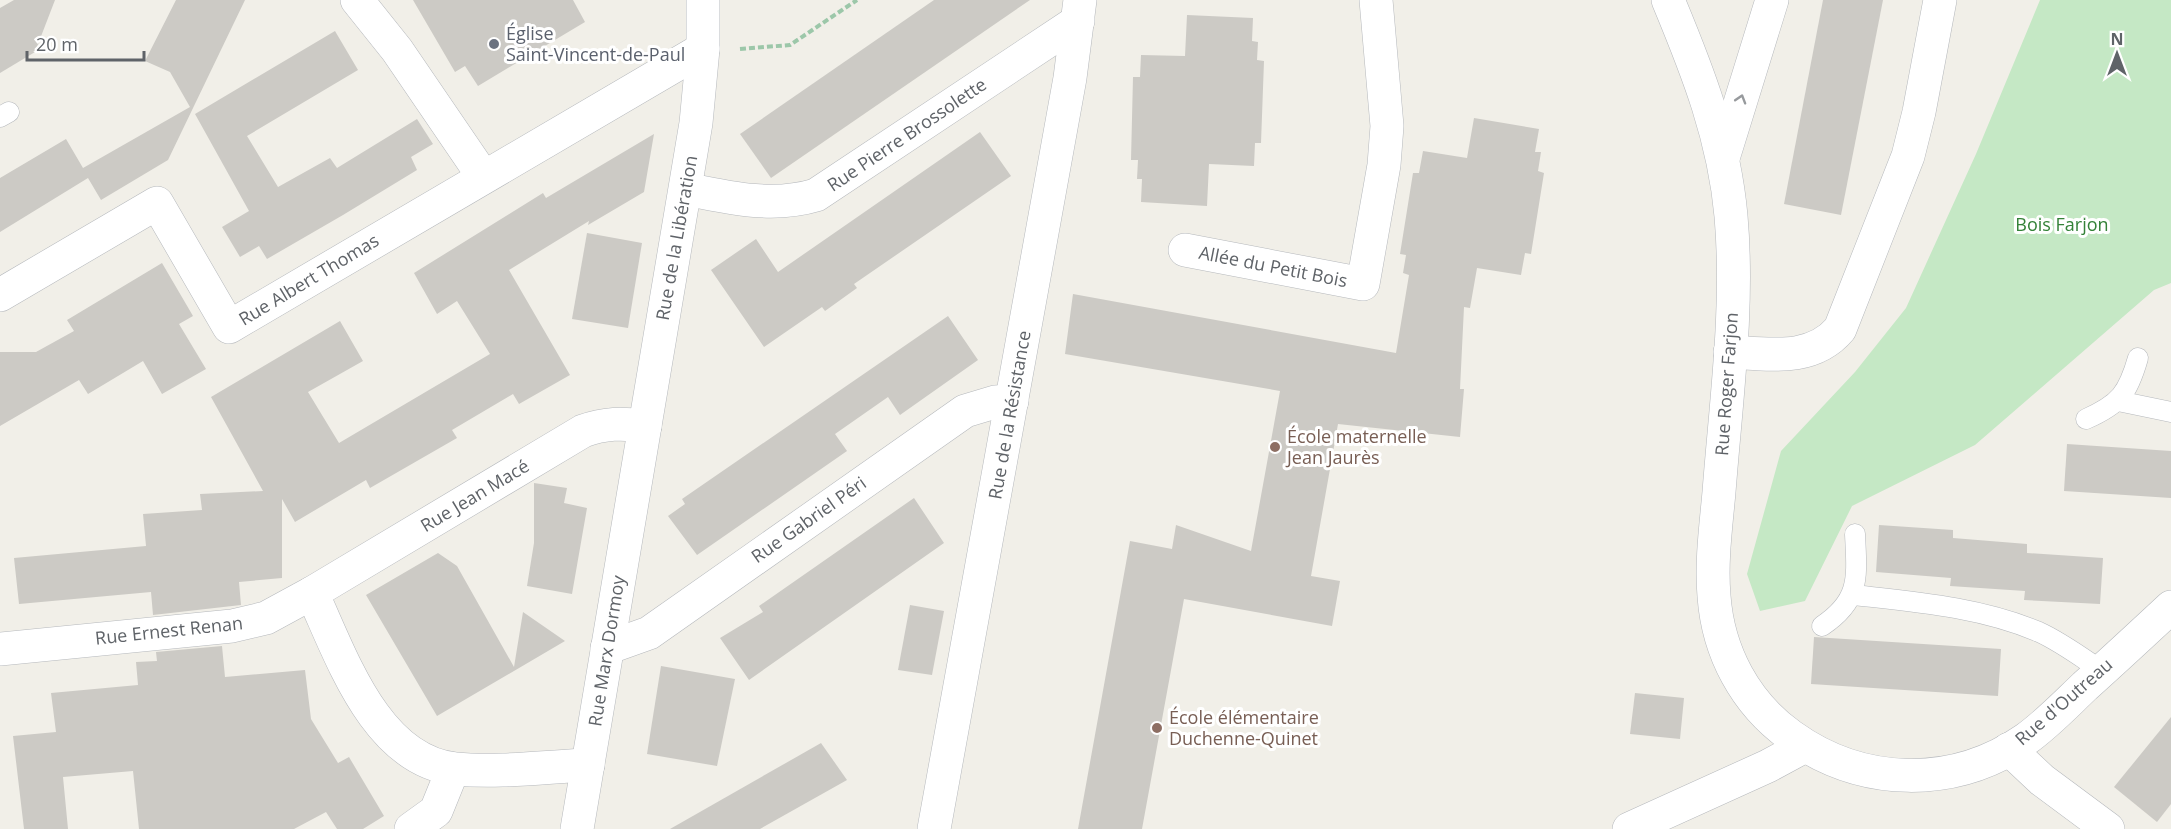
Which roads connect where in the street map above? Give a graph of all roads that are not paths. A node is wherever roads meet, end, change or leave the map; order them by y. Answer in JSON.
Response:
{"nodes":[{"id":1,"x":357,"y":0,"type":"edge"},
{"id":2,"x":703,"y":0,"type":"edge"},
{"id":3,"x":1376,"y":0,"type":"edge"},
{"id":4,"x":1668,"y":0,"type":"edge"},
{"id":5,"x":1772,"y":0,"type":"edge"},
{"id":6,"x":1941,"y":0,"type":"edge"},
{"id":7,"x":1079,"y":11,"type":"edge"},
{"id":8,"x":703,"y":49,"type":"junction"},
{"id":9,"x":1724,"y":155,"type":"junction"},
{"id":10,"x":483,"y":176,"type":"junction"},
{"id":11,"x":686,"y":189,"type":"junction"},
{"id":12,"x":1185,"y":250,"type":"dead end"},
{"id":13,"x":0,"y":295,"type":"edge"},
{"id":14,"x":1730,"y":352,"type":"junction"},
{"id":15,"x":2139,"y":358,"type":"dead end"},
{"id":16,"x":1012,"y":401,"type":"junction"},
{"id":17,"x":2118,"y":401,"type":"junction"},
{"id":18,"x":2171,"y":412,"type":"edge"},
{"id":19,"x":2086,"y":419,"type":"dead end"},
{"id":20,"x":645,"y":426,"type":"junction"},
{"id":21,"x":636,"y":473,"type":"joint"},
{"id":22,"x":1855,"y":534,"type":"dead end"},
{"id":23,"x":312,"y":593,"type":"junction"},
{"id":24,"x":1853,"y":595,"type":"junction"},
{"id":25,"x":2171,"y":607,"type":"edge"},
{"id":26,"x":1822,"y":626,"type":"dead end"},
{"id":27,"x":608,"y":648,"type":"junction"},
{"id":28,"x":0,"y":649,"type":"edge"},
{"id":29,"x":2102,"y":671,"type":"junction"},
{"id":30,"x":1805,"y":746,"type":"junction"},
{"id":31,"x":2010,"y":748,"type":"junction"},
{"id":32,"x":588,"y":765,"type":"junction"},
{"id":33,"x":453,"y":769,"type":"junction"},
{"id":34,"x":411,"y":829,"type":"edge"},
{"id":35,"x":577,"y":829,"type":"edge"},
{"id":36,"x":934,"y":829,"type":"edge"},
{"id":37,"x":1629,"y":829,"type":"edge"},
{"id":38,"x":2108,"y":829,"type":"edge"}],
"edges":[{"from":1,"to":10,"type":"street"},
{"from":2,"to":8,"type":"street","name":"Rue de la Libération"},
{"from":3,"to":12,"type":"street","name":"Allée du Petit Bois"},
{"from":4,"to":9,"type":"street","name":"Rue Roger Farjon"},
{"from":9,"to":5,"type":"street","one_way":true},
{"from":6,"to":14,"type":"street"},
{"from":7,"to":11,"type":"street","name":"Rue Pierre Brossolette"},
{"from":7,"to":16,"type":"street","name":"Rue de la Résistance"},
{"from":8,"to":10,"type":"street"},
{"from":8,"to":11,"type":"street","name":"Rue de la Libération"},
{"from":9,"to":14,"type":"street","name":"Rue Roger Farjon"},
{"from":10,"to":13,"type":"street","name":"Rue Albert Thomas"},
{"from":11,"to":20,"type":"street","name":"Rue de la Libération"},
{"from":14,"to":30,"type":"street","name":"Rue Roger Farjon"},
{"from":15,"to":17,"type":"lane"},
{"from":16,"to":27,"type":"street","name":"Rue Gabriel Péri"},
{"from":16,"to":36,"type":"street","name":"Rue de la Résistance"},
{"from":17,"to":18,"type":"lane"},
{"from":17,"to":19,"type":"lane"},
{"from":20,"to":21,"type":"street","name":"Rue de la Libération"},
{"from":20,"to":23,"type":"street","name":"Rue Jean Macé"},
{"from":21,"to":27,"type":"street","name":"Rue Marx Dormoy"},
{"from":22,"to":24,"type":"lane"},
{"from":23,"to":28,"type":"street","name":"Rue Ernest Renan"},
{"from":23,"to":33,"type":"street"},
{"from":24,"to":26,"type":"lane"},
{"from":24,"to":29,"type":"lane"},
{"from":25,"to":29,"type":"street","name":"Rue d'Outreau"},
{"from":27,"to":32,"type":"street","name":"Rue Marx Dormoy"},
{"from":29,"to":31,"type":"street","name":"Rue d'Outreau"},
{"from":30,"to":31,"type":"street","name":"Rue d'Outreau"},
{"from":30,"to":37,"type":"street"},
{"from":31,"to":38,"type":"street"},
{"from":32,"to":33,"type":"street"},
{"from":32,"to":35,"type":"street","name":"Rue Marx Dormoy"},
{"from":33,"to":34,"type":"street"}]}
